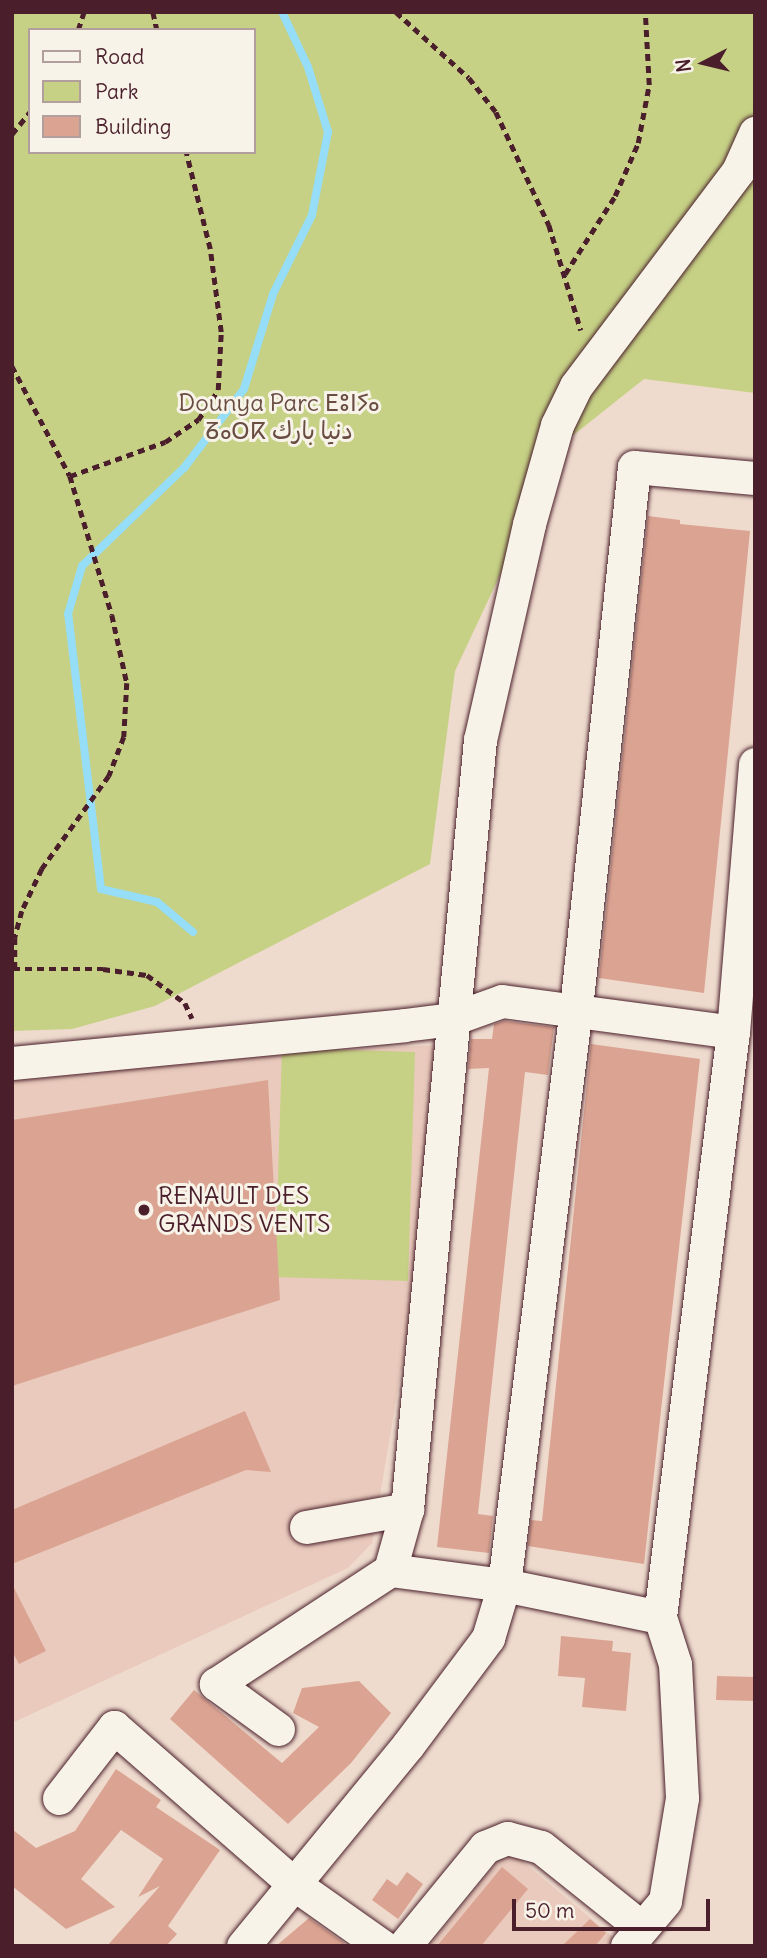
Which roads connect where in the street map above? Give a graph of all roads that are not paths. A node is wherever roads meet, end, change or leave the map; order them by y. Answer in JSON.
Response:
{"nodes":[{"id":1,"x":755,"y":133,"type":"edge"},
{"id":2,"x":755,"y":478,"type":"edge"},
{"id":3,"x":755,"y":764,"type":"edge"},
{"id":4,"x":576,"y":1008,"type":"junction"},
{"id":5,"x":452,"y":1019,"type":"junction"},
{"id":6,"x":733,"y":1032,"type":"junction"},
{"id":7,"x":12,"y":1063,"type":"edge"},
{"id":8,"x":407,"y":1509,"type":"junction"},
{"id":9,"x":306,"y":1527,"type":"dead end"},
{"id":10,"x":390,"y":1570,"type":"junction"},
{"id":11,"x":504,"y":1585,"type":"junction"},
{"id":12,"x":660,"y":1617,"type":"junction"},
{"id":13,"x":278,"y":1730,"type":"dead end"},
{"id":14,"x":60,"y":1798,"type":"dead end"},
{"id":15,"x":294,"y":1884,"type":"junction"},
{"id":16,"x":641,"y":1940,"type":"edge"},
{"id":17,"x":243,"y":1946,"type":"edge"},
{"id":18,"x":382,"y":1946,"type":"edge"},
{"id":19,"x":404,"y":1946,"type":"edge"}],
"edges":[{"from":1,"to":5,"type":"street"},
{"from":2,"to":4,"type":"street"},
{"from":3,"to":6,"type":"street"},
{"from":4,"to":5,"type":"street"},
{"from":4,"to":6,"type":"street"},
{"from":4,"to":11,"type":"street"},
{"from":5,"to":7,"type":"street"},
{"from":5,"to":8,"type":"street"},
{"from":6,"to":12,"type":"street"},
{"from":8,"to":9,"type":"street"},
{"from":8,"to":10,"type":"street"},
{"from":10,"to":11,"type":"street"},
{"from":10,"to":13,"type":"street"},
{"from":11,"to":12,"type":"street"},
{"from":11,"to":15,"type":"street"},
{"from":12,"to":16,"type":"street"},
{"from":14,"to":15,"type":"street"},
{"from":15,"to":17,"type":"street"},
{"from":15,"to":18,"type":"street"},
{"from":16,"to":19,"type":"street"}]}
